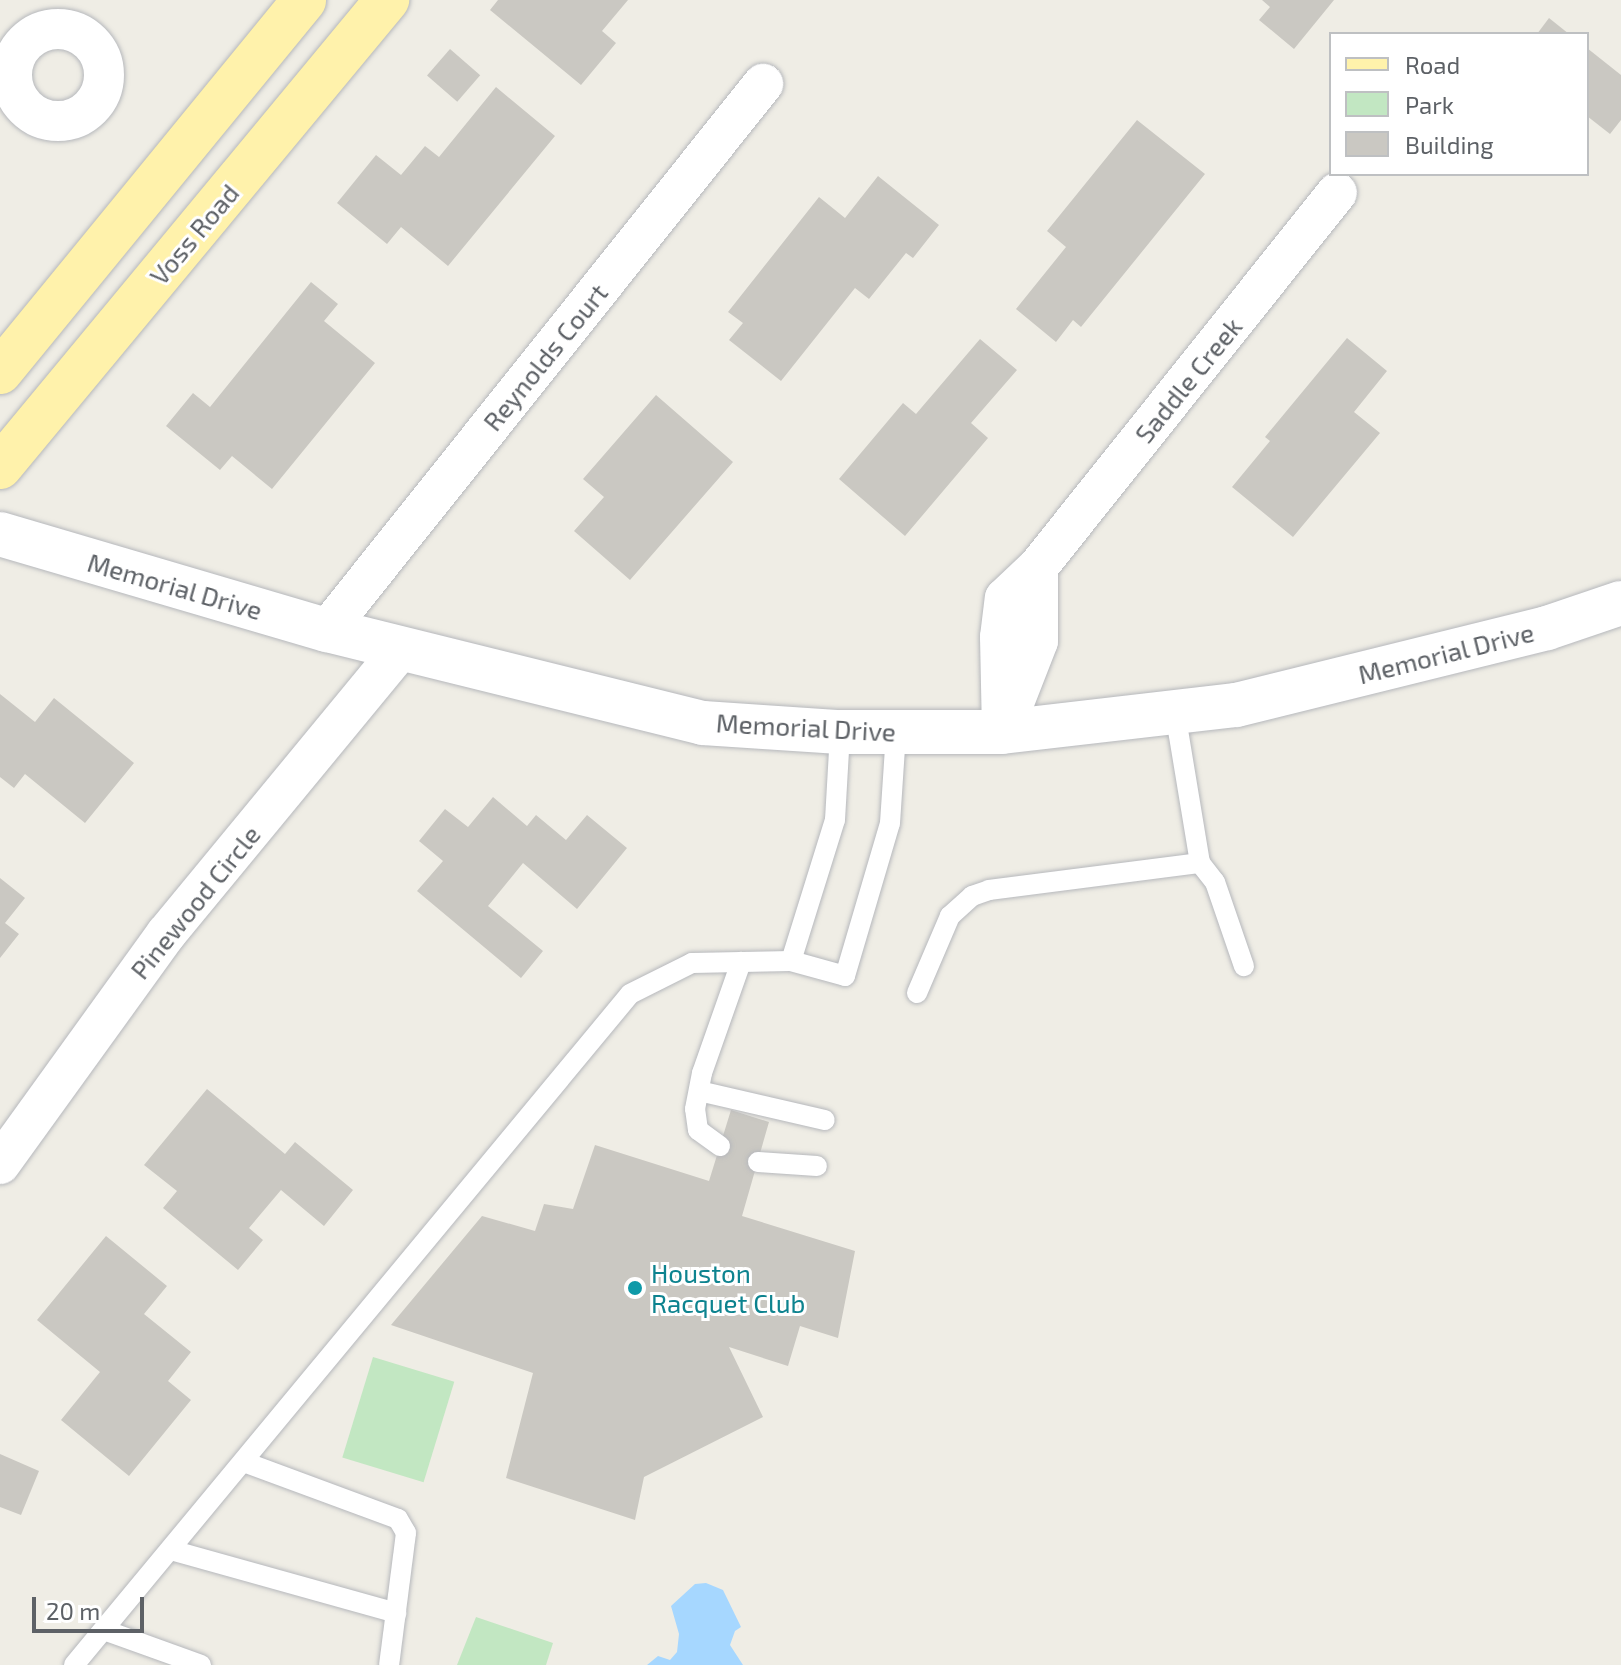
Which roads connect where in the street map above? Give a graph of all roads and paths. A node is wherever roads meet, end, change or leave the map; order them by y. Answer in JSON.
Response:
{"nodes":[{"id":1,"x":304,"y":0,"type":"edge"},
{"id":2,"x":387,"y":0,"type":"edge"},
{"id":3,"x":763,"y":84,"type":"dead end"},
{"id":4,"x":1337,"y":193,"type":"dead end"},
{"id":5,"x":0,"y":372,"type":"edge"},
{"id":6,"x":0,"y":467,"type":"edge"},
{"id":7,"x":0,"y":534,"type":"edge"},
{"id":8,"x":1621,"y":603,"type":"edge"},
{"id":9,"x":327,"y":630,"type":"junction"},
{"id":10,"x":402,"y":648,"type":"junction"},
{"id":11,"x":1175,"y":712,"type":"junction"},
{"id":12,"x":840,"y":732,"type":"junction"},
{"id":13,"x":896,"y":732,"type":"junction"},
{"id":14,"x":1002,"y":732,"type":"junction"},
{"id":15,"x":1200,"y":863,"type":"junction"},
{"id":16,"x":791,"y":961,"type":"junction"},
{"id":17,"x":741,"y":962,"type":"junction"},
{"id":18,"x":1244,"y":966,"type":"dead end"},
{"id":19,"x":917,"y":993,"type":"dead end"},
{"id":20,"x":699,"y":1091,"type":"junction"},
{"id":21,"x":825,"y":1120,"type":"dead end"},
{"id":22,"x":720,"y":1146,"type":"dead end"},
{"id":23,"x":758,"y":1162,"type":"dead end"},
{"id":24,"x":0,"y":1164,"type":"edge"},
{"id":25,"x":817,"y":1166,"type":"dead end"},
{"id":26,"x":244,"y":1462,"type":"junction"},
{"id":27,"x":171,"y":1550,"type":"junction"},
{"id":28,"x":396,"y":1613,"type":"junction"},
{"id":29,"x":104,"y":1630,"type":"junction"},
{"id":30,"x":74,"y":1665,"type":"edge"},
{"id":31,"x":201,"y":1665,"type":"edge"},
{"id":32,"x":389,"y":1665,"type":"edge"}],
"edges":[{"from":1,"to":5,"type":"main road"},
{"from":2,"to":6,"type":"main road","name":"Voss Road"},
{"from":3,"to":9,"type":"street","name":"Reynolds Court"},
{"from":4,"to":14,"type":"street","name":"Saddle Creek"},
{"from":7,"to":9,"type":"street","name":"Memorial Drive"},
{"from":8,"to":11,"type":"street","name":"Memorial Drive"},
{"from":9,"to":10,"type":"street","name":"Memorial Drive"},
{"from":10,"to":12,"type":"street","name":"Memorial Drive"},
{"from":10,"to":24,"type":"street","name":"Pinewood Circle"},
{"from":11,"to":14,"type":"street","name":"Memorial Drive"},
{"from":11,"to":15,"type":"lane"},
{"from":12,"to":13,"type":"street","name":"Memorial Drive"},
{"from":12,"to":16,"type":"lane"},
{"from":13,"to":14,"type":"street","name":"Memorial Drive"},
{"from":13,"to":16,"type":"lane"},
{"from":15,"to":18,"type":"lane"},
{"from":15,"to":19,"type":"lane"},
{"from":16,"to":17,"type":"lane"},
{"from":17,"to":20,"type":"lane"},
{"from":17,"to":26,"type":"lane"},
{"from":20,"to":21,"type":"lane"},
{"from":20,"to":22,"type":"lane"},
{"from":23,"to":25,"type":"lane"},
{"from":26,"to":27,"type":"lane"},
{"from":26,"to":28,"type":"lane"},
{"from":27,"to":28,"type":"lane"},
{"from":27,"to":29,"type":"lane"},
{"from":28,"to":32,"type":"lane"},
{"from":29,"to":30,"type":"lane"},
{"from":29,"to":31,"type":"lane"}]}
